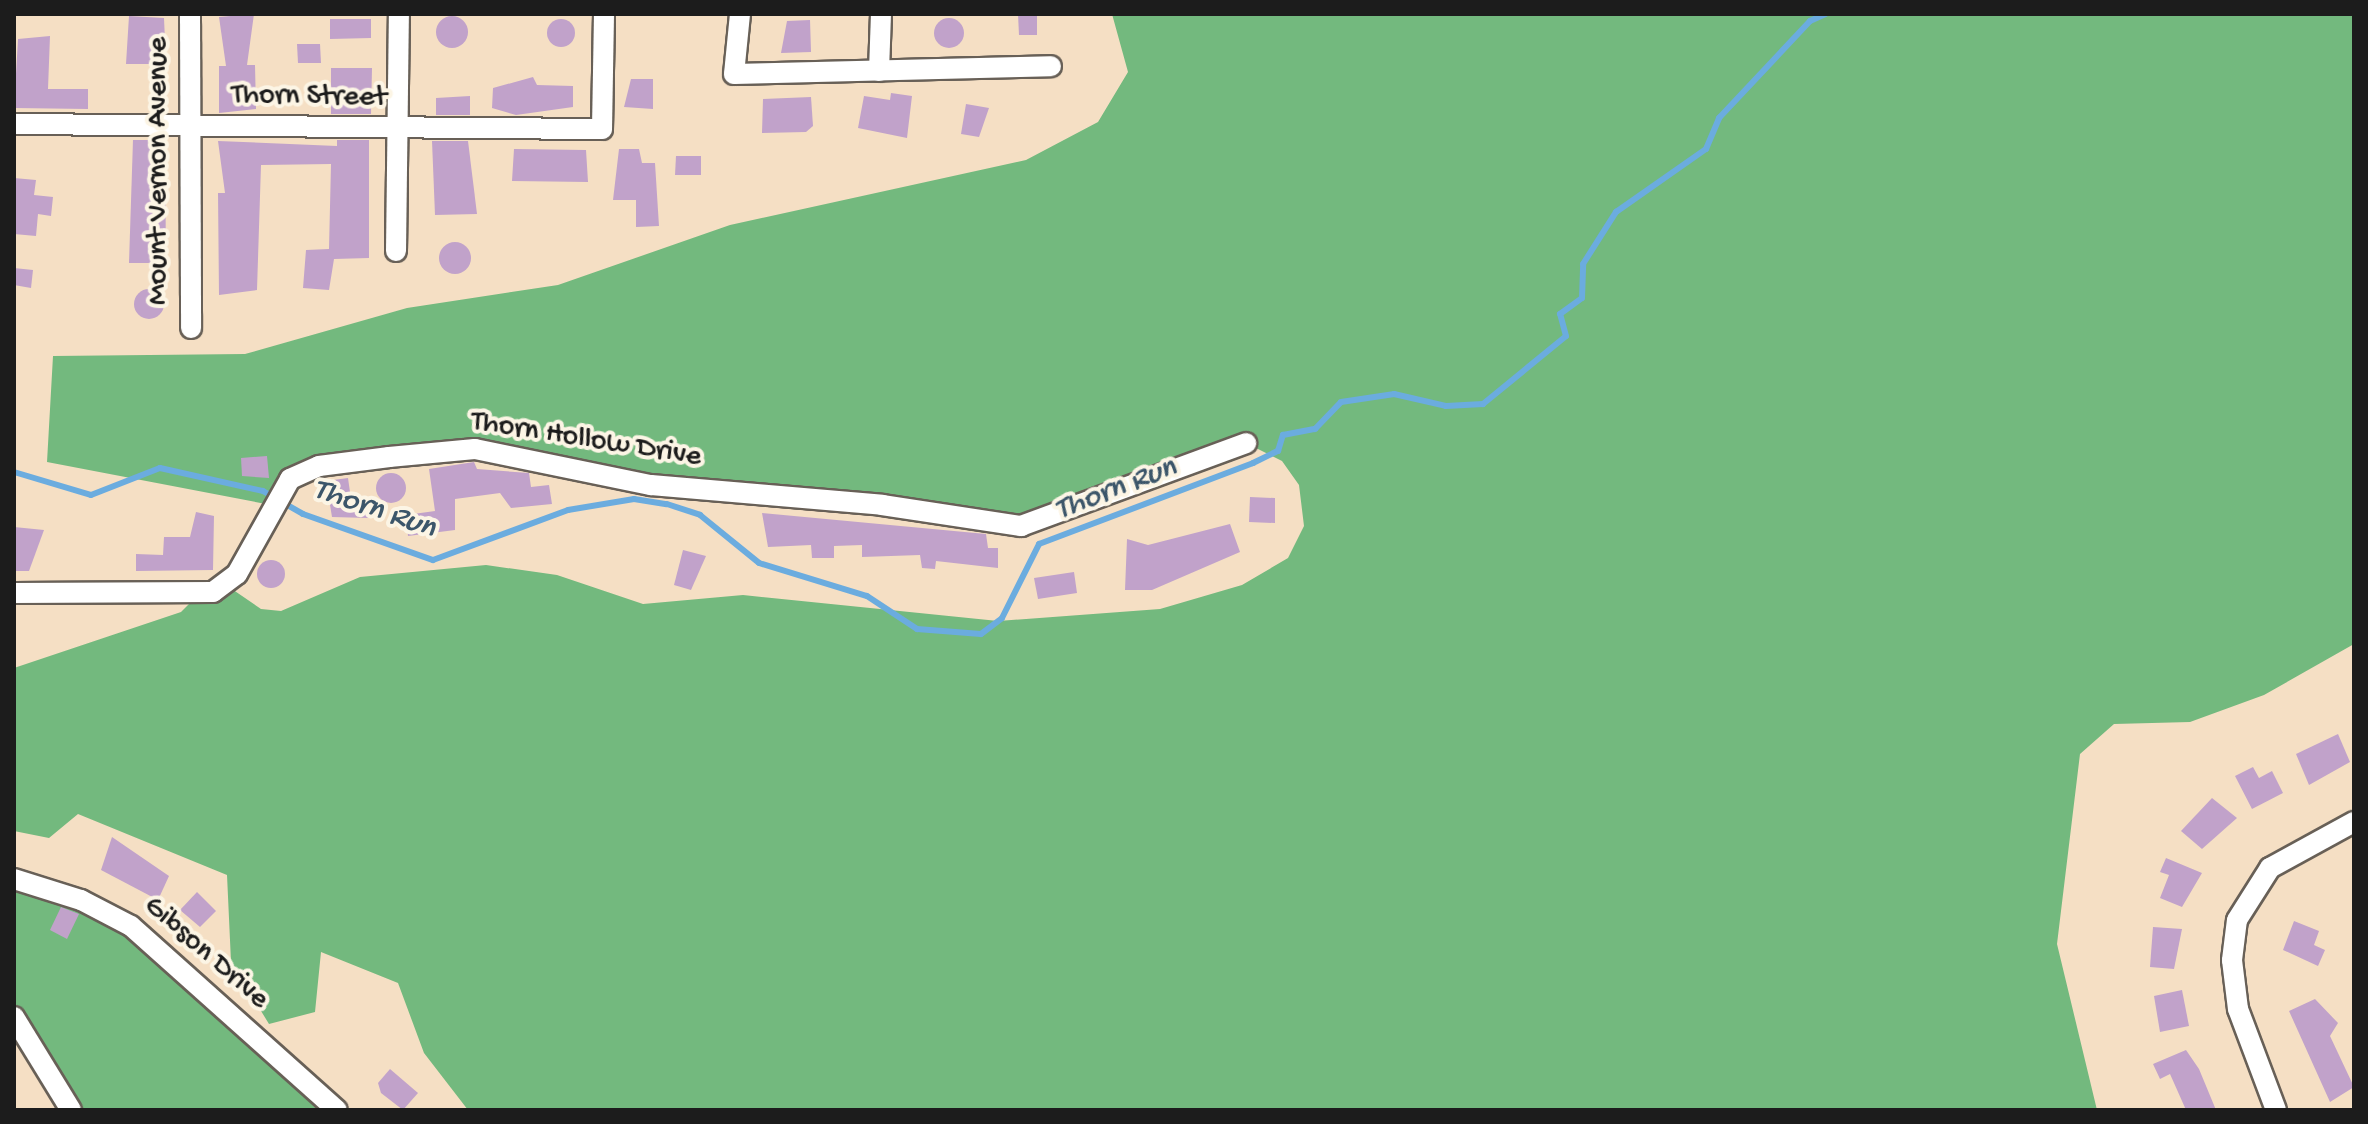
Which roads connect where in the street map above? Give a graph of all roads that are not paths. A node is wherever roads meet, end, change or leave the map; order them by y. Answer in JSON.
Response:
{"nodes":[{"id":1,"x":190,"y":14,"type":"edge"},
{"id":2,"x":399,"y":14,"type":"edge"},
{"id":3,"x":604,"y":14,"type":"edge"},
{"id":4,"x":740,"y":14,"type":"edge"},
{"id":5,"x":881,"y":14,"type":"edge"},
{"id":6,"x":1051,"y":66,"type":"dead end"},
{"id":7,"x":879,"y":71,"type":"junction"},
{"id":8,"x":14,"y":124,"type":"edge"},
{"id":9,"x":190,"y":126,"type":"junction"},
{"id":10,"x":400,"y":129,"type":"junction"},
{"id":11,"x":396,"y":251,"type":"dead end"},
{"id":12,"x":191,"y":328,"type":"dead end"},
{"id":13,"x":1246,"y":443,"type":"dead end"},
{"id":14,"x":14,"y":593,"type":"edge"},
{"id":15,"x":2354,"y":822,"type":"edge"},
{"id":16,"x":14,"y":879,"type":"edge"},
{"id":17,"x":14,"y":1017,"type":"edge"},
{"id":18,"x":71,"y":1110,"type":"edge"},
{"id":19,"x":337,"y":1110,"type":"edge"},
{"id":20,"x":2276,"y":1110,"type":"edge"}],
"edges":[{"from":1,"to":9,"type":"street","name":"Mount Vernon Avenue"},
{"from":2,"to":10,"type":"street"},
{"from":3,"to":10,"type":"street","name":"Thorn Street"},
{"from":4,"to":7,"type":"street"},
{"from":5,"to":7,"type":"street"},
{"from":6,"to":7,"type":"street"},
{"from":8,"to":9,"type":"street","name":"Thorn Street"},
{"from":9,"to":10,"type":"street","name":"Thorn Street"},
{"from":9,"to":12,"type":"street","name":"Mount Vernon Avenue"},
{"from":10,"to":11,"type":"street"},
{"from":13,"to":14,"type":"street","name":"Thorn Hollow Drive"},
{"from":15,"to":20,"type":"street"},
{"from":16,"to":19,"type":"street","name":"Gibson Drive"},
{"from":17,"to":18,"type":"street"}]}
